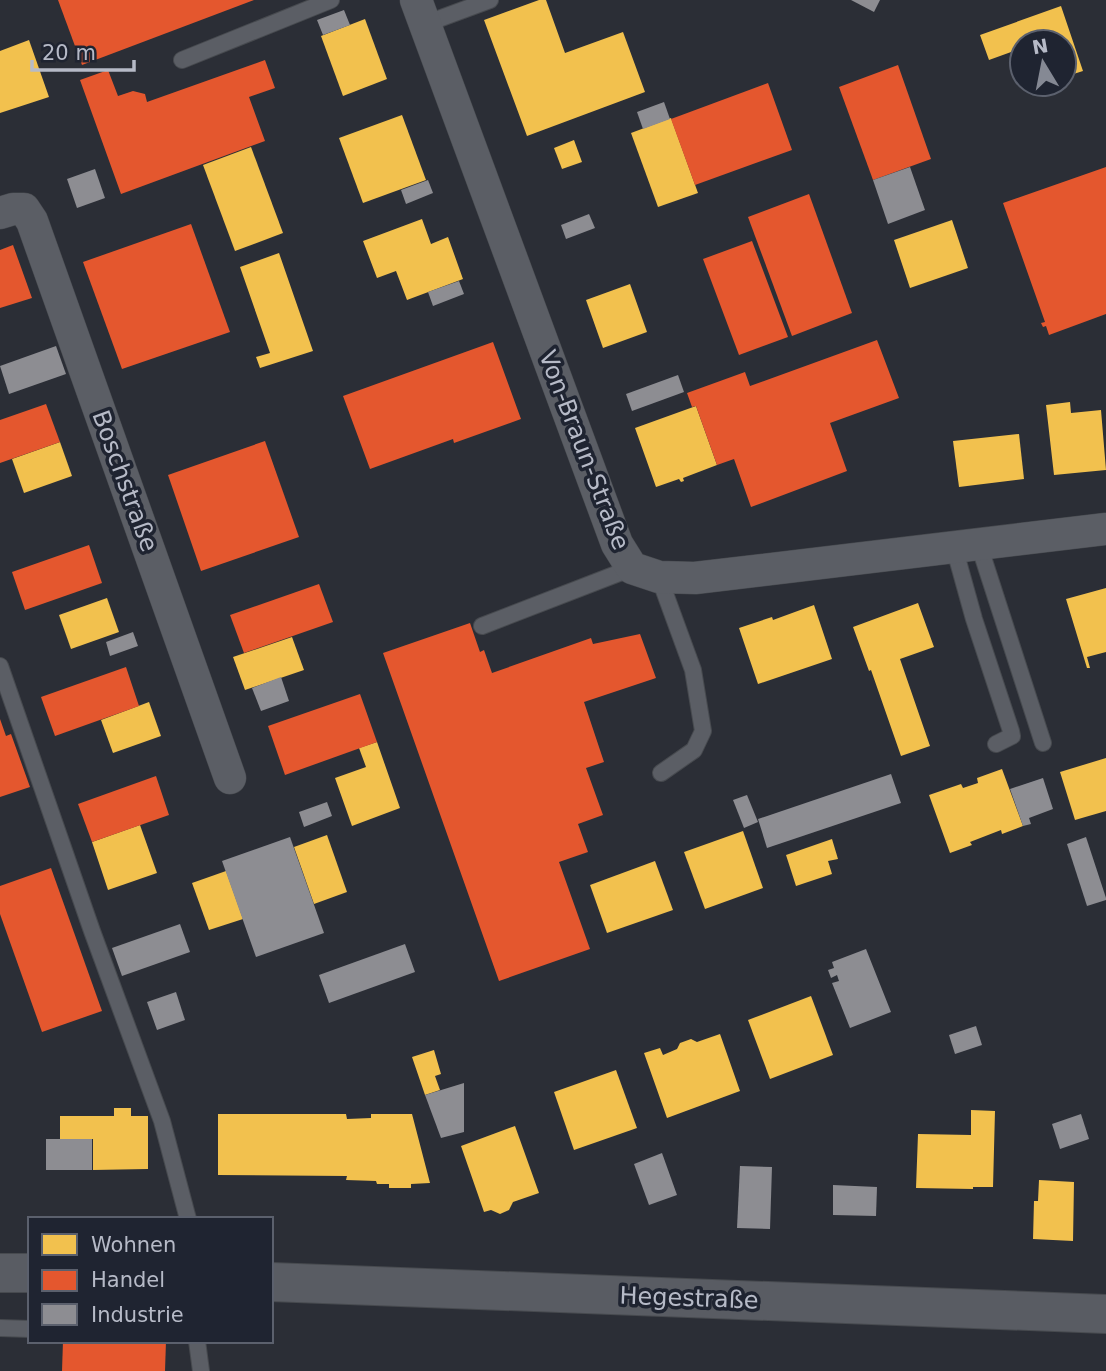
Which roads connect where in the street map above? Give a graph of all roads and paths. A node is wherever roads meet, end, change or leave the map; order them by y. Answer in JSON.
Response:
{"nodes":[{"id":1,"x":331,"y":0,"type":"edge"},
{"id":2,"x":490,"y":0,"type":"edge"},
{"id":3,"x":421,"y":12,"type":"edge"},
{"id":4,"x":182,"y":60,"type":"dead end"},
{"id":5,"x":0,"y":213,"type":"edge"},
{"id":6,"x":1106,"y":529,"type":"edge"},
{"id":7,"x":967,"y":546,"type":"junction"},
{"id":8,"x":645,"y":572,"type":"junction"},
{"id":9,"x":482,"y":626,"type":"dead end"},
{"id":10,"x":0,"y":666,"type":"edge"},
{"id":11,"x":1043,"y":743,"type":"dead end"},
{"id":12,"x":996,"y":744,"type":"dead end"},
{"id":13,"x":661,"y":773,"type":"dead end"},
{"id":14,"x":230,"y":779,"type":"dead end"},
{"id":15,"x":187,"y":1217,"type":"edge"},
{"id":16,"x":0,"y":1273,"type":"edge"},
{"id":17,"x":28,"y":1273,"type":"edge"},
{"id":18,"x":273,"y":1282,"type":"edge"},
{"id":19,"x":1106,"y":1314,"type":"edge"},
{"id":20,"x":0,"y":1328,"type":"edge"},
{"id":21,"x":28,"y":1329,"type":"edge"},
{"id":22,"x":197,"y":1343,"type":"edge"},
{"id":23,"x":201,"y":1371,"type":"edge"}],
"edges":[{"from":1,"to":4,"type":"lane"},
{"from":2,"to":3,"type":"lane"},
{"from":3,"to":8,"type":"street","name":"Von-Braun-Straße"},
{"from":5,"to":14,"type":"street","name":"Boschstraße"},
{"from":6,"to":7,"type":"street"},
{"from":7,"to":8,"type":"street"},
{"from":7,"to":11,"type":"lane"},
{"from":7,"to":12,"type":"lane"},
{"from":8,"to":9,"type":"lane"},
{"from":8,"to":13,"type":"lane"},
{"from":10,"to":15,"type":"lane"},
{"from":16,"to":17,"type":"street"},
{"from":18,"to":19,"type":"street","name":"Hegestraße"},
{"from":20,"to":21,"type":"lane"},
{"from":22,"to":23,"type":"lane"}]}
